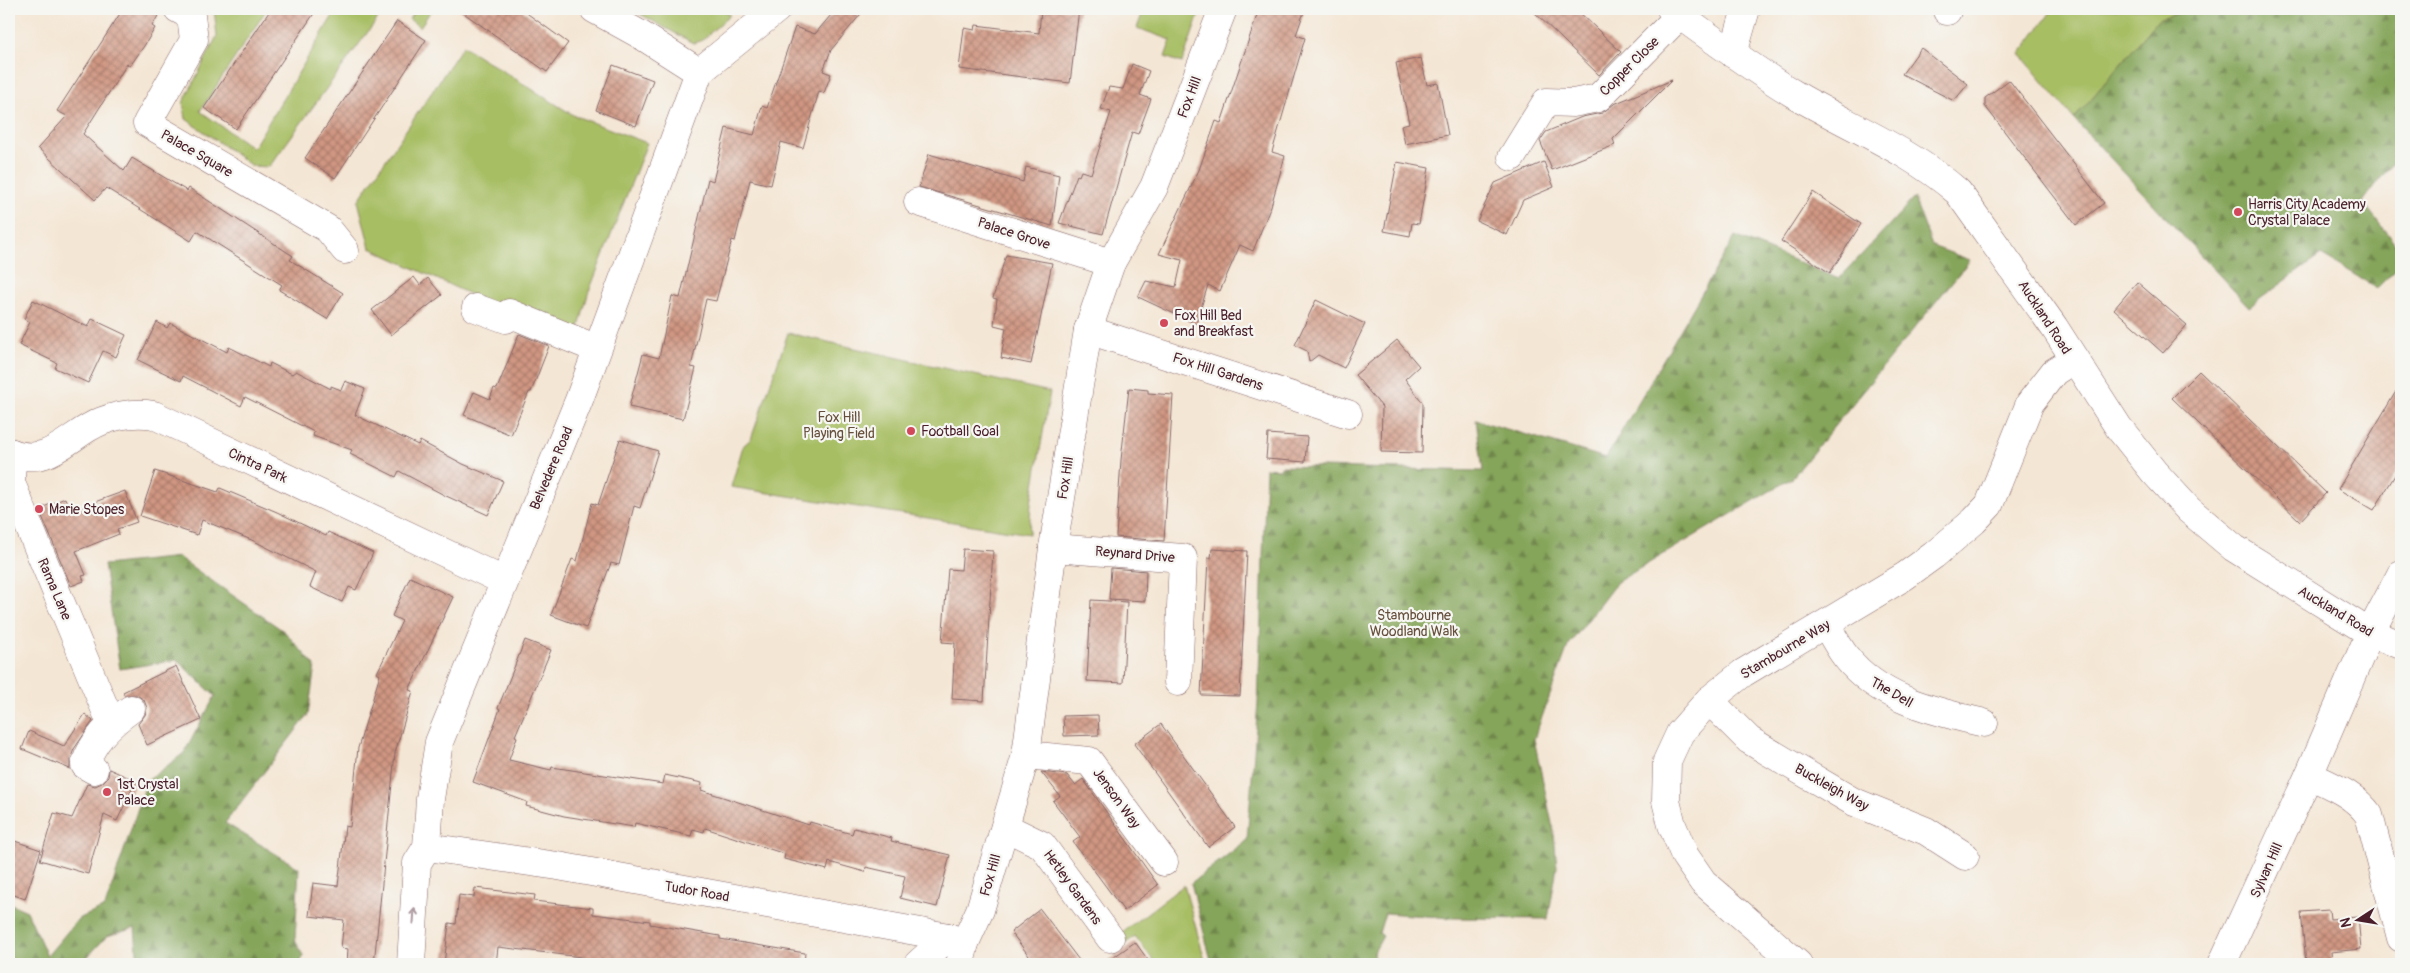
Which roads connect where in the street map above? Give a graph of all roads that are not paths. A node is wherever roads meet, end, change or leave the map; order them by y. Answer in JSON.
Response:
{"nodes":[{"id":1,"x":594,"y":9,"type":"edge"},
{"id":2,"x":777,"y":9,"type":"edge"},
{"id":3,"x":1223,"y":9,"type":"edge"},
{"id":4,"x":1746,"y":9,"type":"edge"},
{"id":5,"x":1676,"y":12,"type":"edge"},
{"id":6,"x":185,"y":13,"type":"edge"},
{"id":7,"x":1733,"y":54,"type":"junction"},
{"id":8,"x":699,"y":72,"type":"junction"},
{"id":9,"x":1512,"y":156,"type":"dead end"},
{"id":10,"x":918,"y":202,"type":"dead end"},
{"id":11,"x":345,"y":250,"type":"dead end"},
{"id":12,"x":1111,"y":264,"type":"junction"},
{"id":13,"x":476,"y":308,"type":"dead end"},
{"id":14,"x":1088,"y":330,"type":"junction"},
{"id":15,"x":597,"y":349,"type":"junction"},
{"id":16,"x":2073,"y":360,"type":"junction"},
{"id":17,"x":1348,"y":414,"type":"dead end"},
{"id":18,"x":10,"y":452,"type":"edge"},
{"id":19,"x":1053,"y":548,"type":"junction"},
{"id":20,"x":2401,"y":574,"type":"edge"},
{"id":21,"x":504,"y":582,"type":"junction"},
{"id":22,"x":1826,"y":624,"type":"junction"},
{"id":23,"x":2370,"y":633,"type":"junction"},
{"id":24,"x":2401,"y":645,"type":"edge"},
{"id":25,"x":1178,"y":682,"type":"dead end"},
{"id":26,"x":1709,"y":700,"type":"junction"},
{"id":27,"x":1984,"y":723,"type":"dead end"},
{"id":28,"x":1026,"y":755,"type":"junction"},
{"id":29,"x":94,"y":770,"type":"dead end"},
{"id":30,"x":2309,"y":774,"type":"junction"},
{"id":31,"x":1005,"y":827,"type":"junction"},
{"id":32,"x":427,"y":847,"type":"junction"},
{"id":33,"x":1965,"y":856,"type":"dead end"},
{"id":34,"x":1164,"y":862,"type":"dead end"},
{"id":35,"x":1110,"y":938,"type":"dead end"},
{"id":36,"x":2401,"y":938,"type":"edge"},
{"id":37,"x":958,"y":948,"type":"edge"},
{"id":38,"x":411,"y":964,"type":"edge"},
{"id":39,"x":918,"y":964,"type":"edge"},
{"id":40,"x":1798,"y":964,"type":"edge"},
{"id":41,"x":2222,"y":964,"type":"edge"}],
"edges":[{"from":1,"to":8,"type":"street"},
{"from":2,"to":8,"type":"street"},
{"from":3,"to":12,"type":"street","name":"Fox Hill"},
{"from":4,"to":7,"type":"street"},
{"from":5,"to":7,"type":"street","name":"Auckland Road"},
{"from":5,"to":9,"type":"street","name":"Copper Close"},
{"from":6,"to":11,"type":"street","name":"Palace Square"},
{"from":7,"to":16,"type":"street","name":"Auckland Road"},
{"from":8,"to":15,"type":"street","name":"Belvedere Road"},
{"from":10,"to":12,"type":"street","name":"Palace Grove"},
{"from":12,"to":14,"type":"street","name":"Fox Hill"},
{"from":13,"to":15,"type":"street"},
{"from":14,"to":17,"type":"street","name":"Fox Hill Gardens"},
{"from":14,"to":19,"type":"street","name":"Fox Hill"},
{"from":15,"to":21,"type":"street","name":"Belvedere Road"},
{"from":16,"to":22,"type":"street","name":"Stambourne Way"},
{"from":16,"to":23,"type":"street","name":"Auckland Road"},
{"from":18,"to":21,"type":"street","name":"Cintra Park"},
{"from":18,"to":29,"type":"street","name":"Rama Lane"},
{"from":19,"to":25,"type":"street","name":"Reynard Drive"},
{"from":19,"to":28,"type":"street","name":"Fox Hill"},
{"from":20,"to":23,"type":"street","name":"Sylvan Hill"},
{"from":21,"to":32,"type":"street","name":"Belvedere Road"},
{"from":22,"to":26,"type":"street","name":"Stambourne Way"},
{"from":22,"to":27,"type":"street","name":"The Dell"},
{"from":23,"to":24,"type":"street","name":"Auckland Road"},
{"from":23,"to":30,"type":"street","name":"Sylvan Hill"},
{"from":26,"to":33,"type":"street","name":"Buckleigh Way"},
{"from":26,"to":40,"type":"street","name":"Stambourne Way"},
{"from":28,"to":31,"type":"street","name":"Fox Hill"},
{"from":28,"to":34,"type":"street","name":"Jenson Way"},
{"from":30,"to":36,"type":"street"},
{"from":30,"to":41,"type":"street","name":"Sylvan Hill"},
{"from":31,"to":35,"type":"street","name":"Hetley Gardens"},
{"from":31,"to":37,"type":"street","name":"Fox Hill"},
{"from":32,"to":37,"type":"street","name":"Tudor Road"},
{"from":38,"to":32,"type":"street","name":"Belvedere Road","one_way":true},
{"from":37,"to":39,"type":"street"}]}
